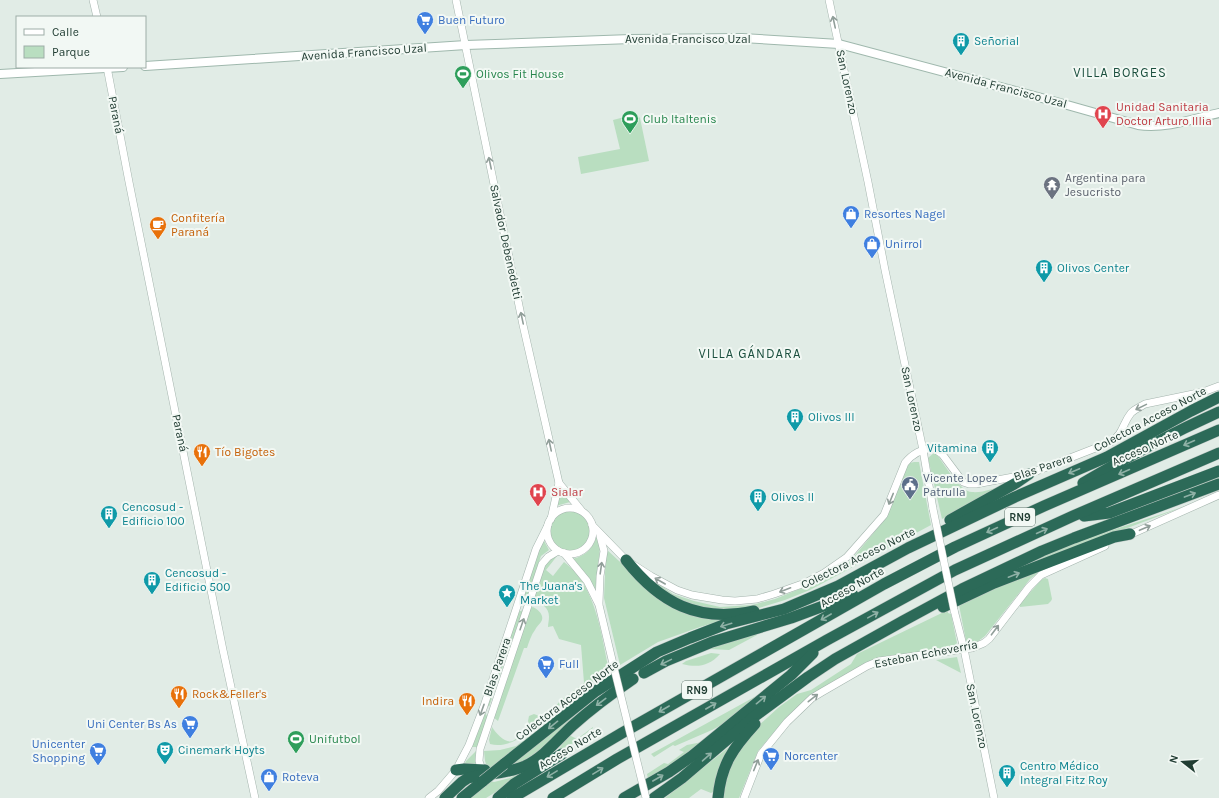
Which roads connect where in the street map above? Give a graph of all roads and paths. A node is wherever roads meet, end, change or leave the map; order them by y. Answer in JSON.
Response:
{"nodes":[{"id":1,"x":93,"y":0,"type":"edge"},
{"id":2,"x":456,"y":0,"type":"edge"},
{"id":3,"x":829,"y":0,"type":"edge"},
{"id":4,"x":97,"y":16,"type":"edge"},
{"id":5,"x":838,"y":44,"type":"junction"},
{"id":6,"x":466,"y":45,"type":"junction"},
{"id":7,"x":146,"y":66,"type":"edge"},
{"id":8,"x":107,"y":68,"type":"edge"},
{"id":9,"x":0,"y":74,"type":"edge"},
{"id":10,"x":1219,"y":113,"type":"edge"},
{"id":11,"x":1219,"y":386,"type":"edge"},
{"id":12,"x":1219,"y":397,"type":"edge"},
{"id":13,"x":1219,"y":412,"type":"edge"},
{"id":14,"x":1219,"y":430,"type":"edge"},
{"id":15,"x":923,"y":450,"type":"junction"},
{"id":16,"x":1219,"y":453,"type":"edge"},
{"id":17,"x":1219,"y":471,"type":"edge"},
{"id":18,"x":1029,"y":474,"type":"junction"},
{"id":19,"x":559,"y":483,"type":"junction"},
{"id":20,"x":1219,"y":484,"type":"edge"},
{"id":21,"x":1219,"y":495,"type":"edge"},
{"id":22,"x":1044,"y":506,"type":"junction"},
{"id":23,"x":582,"y":512,"type":"junction"},
{"id":24,"x":1073,"y":516,"type":"junction"},
{"id":25,"x":549,"y":522,"type":"junction"},
{"id":26,"x":592,"y":525,"type":"junction"},
{"id":27,"x":599,"y":532,"type":"junction"},
{"id":28,"x":1130,"y":534,"type":"junction"},
{"id":29,"x":561,"y":552,"type":"junction"},
{"id":30,"x":890,"y":558,"type":"junction"},
{"id":31,"x":626,"y":560,"type":"junction"},
{"id":32,"x":884,"y":584,"type":"junction"},
{"id":33,"x":803,"y":600,"type":"junction"},
{"id":34,"x":599,"y":605,"type":"junction"},
{"id":35,"x":827,"y":640,"type":"junction"},
{"id":36,"x":864,"y":643,"type":"junction"},
{"id":37,"x":964,"y":649,"type":"junction"},
{"id":38,"x":644,"y":673,"type":"dead end"},
{"id":39,"x":633,"y":680,"type":"dead end"},
{"id":40,"x":781,"y":696,"type":"junction"},
{"id":41,"x":562,"y":754,"type":"dead end"},
{"id":42,"x":504,"y":768,"type":"junction"},
{"id":43,"x":456,"y":770,"type":"junction"},
{"id":44,"x":482,"y":770,"type":"junction"},
{"id":45,"x":255,"y":798,"type":"edge"},
{"id":46,"x":429,"y":798,"type":"edge"},
{"id":47,"x":444,"y":798,"type":"edge"},
{"id":48,"x":462,"y":798,"type":"edge"},
{"id":49,"x":498,"y":798,"type":"edge"},
{"id":50,"x":512,"y":798,"type":"edge"},
{"id":51,"x":553,"y":798,"type":"edge"},
{"id":52,"x":624,"y":798,"type":"edge"},
{"id":53,"x":646,"y":798,"type":"edge"},
{"id":54,"x":654,"y":798,"type":"edge"},
{"id":55,"x":718,"y":798,"type":"edge"},
{"id":56,"x":744,"y":798,"type":"edge"},
{"id":57,"x":994,"y":798,"type":"edge"}],
"edges":[{"from":1,"to":4,"type":"street"},
{"from":2,"to":6,"type":"street","name":"Salvador Debenedetti"},
{"from":5,"to":3,"type":"street","name":"San Lorenzo","one_way":true},
{"from":5,"to":6,"type":"main road","name":"Avenida Francisco Uzal"},
{"from":5,"to":10,"type":"main road","name":"Avenida Francisco Uzal"},
{"from":5,"to":15,"type":"street","name":"San Lorenzo"},
{"from":6,"to":7,"type":"main road","name":"Avenida Francisco Uzal"},
{"from":19,"to":6,"type":"street","name":"Salvador Debenedetti","one_way":true},
{"from":8,"to":9,"type":"main road"},
{"from":8,"to":45,"type":"street","name":"Paraná"},
{"from":11,"to":18,"type":"street","name":"Blas Parera","one_way":true},
{"from":12,"to":30,"type":"highway","name":"Colectora Acceso Norte","one_way":true},
{"from":13,"to":22,"type":"highway"},
{"from":14,"to":22,"type":"highway","name":"Acceso Norte","number":"RN9","one_way":true},
{"from":15,"to":18,"type":"street","name":"Blas Parera"},
{"from":15,"to":31,"type":"street","one_way":true},
{"from":15,"to":37,"type":"street","name":"San Lorenzo","bridge":true},
{"from":16,"to":24,"type":"highway","number":"RN9"},
{"from":17,"to":24,"type":"highway"},
{"from":18,"to":30,"type":"highway"},
{"from":19,"to":23,"type":"street","name":"Salvador Debenedetti"},
{"from":19,"to":25,"type":"street","name":"Salvador Debenedetti"},
{"from":36,"to":20,"type":"highway","one_way":true},
{"from":28,"to":21,"type":"street","name":"Esteban Echeverría","one_way":true},
{"from":22,"to":32,"type":"highway","name":"Acceso Norte","number":"RN9","one_way":true},
{"from":23,"to":25,"type":"street"},
{"from":23,"to":26,"type":"street"},
{"from":35,"to":24,"type":"highway","number":"RN9","one_way":true},
{"from":25,"to":29,"type":"street"},
{"from":25,"to":43,"type":"street","name":"Blas Parera","one_way":true},
{"from":26,"to":27,"type":"street"},
{"from":26,"to":29,"type":"street"},
{"from":27,"to":31,"type":"street"},
{"from":34,"to":27,"type":"street","one_way":true},
{"from":36,"to":28,"type":"highway","one_way":true},
{"from":37,"to":28,"type":"street","name":"Esteban Echeverría","one_way":true},
{"from":29,"to":34,"type":"street"},
{"from":44,"to":29,"type":"street","name":"Blas Parera","one_way":true},
{"from":30,"to":33,"type":"highway","name":"Colectora Acceso Norte"},
{"from":31,"to":33,"type":"highway"},
{"from":32,"to":38,"type":"highway","one_way":true},
{"from":32,"to":50,"type":"highway","name":"Acceso Norte","number":"RN9","one_way":true},
{"from":33,"to":42,"type":"highway","name":"Colectora Acceso Norte","one_way":true},
{"from":34,"to":53,"type":"street","bridge":true},
{"from":51,"to":35,"type":"highway","number":"RN9","one_way":true},
{"from":52,"to":35,"type":"highway","one_way":true},
{"from":36,"to":40,"type":"highway"},
{"from":56,"to":37,"type":"street","name":"Esteban Echeverría","one_way":true},
{"from":37,"to":57,"type":"street","name":"San Lorenzo"},
{"from":39,"to":42,"type":"highway","one_way":true},
{"from":54,"to":40,"type":"highway","one_way":true},
{"from":40,"to":55,"type":"highway"},
{"from":41,"to":49,"type":"highway"},
{"from":42,"to":44,"type":"highway"},
{"from":42,"to":47,"type":"highway"},
{"from":42,"to":48,"type":"highway","name":"Colectora Acceso Norte","bridge":true},
{"from":43,"to":44,"type":"highway"},
{"from":43,"to":46,"type":"street","name":"Blas Parera"}]}
